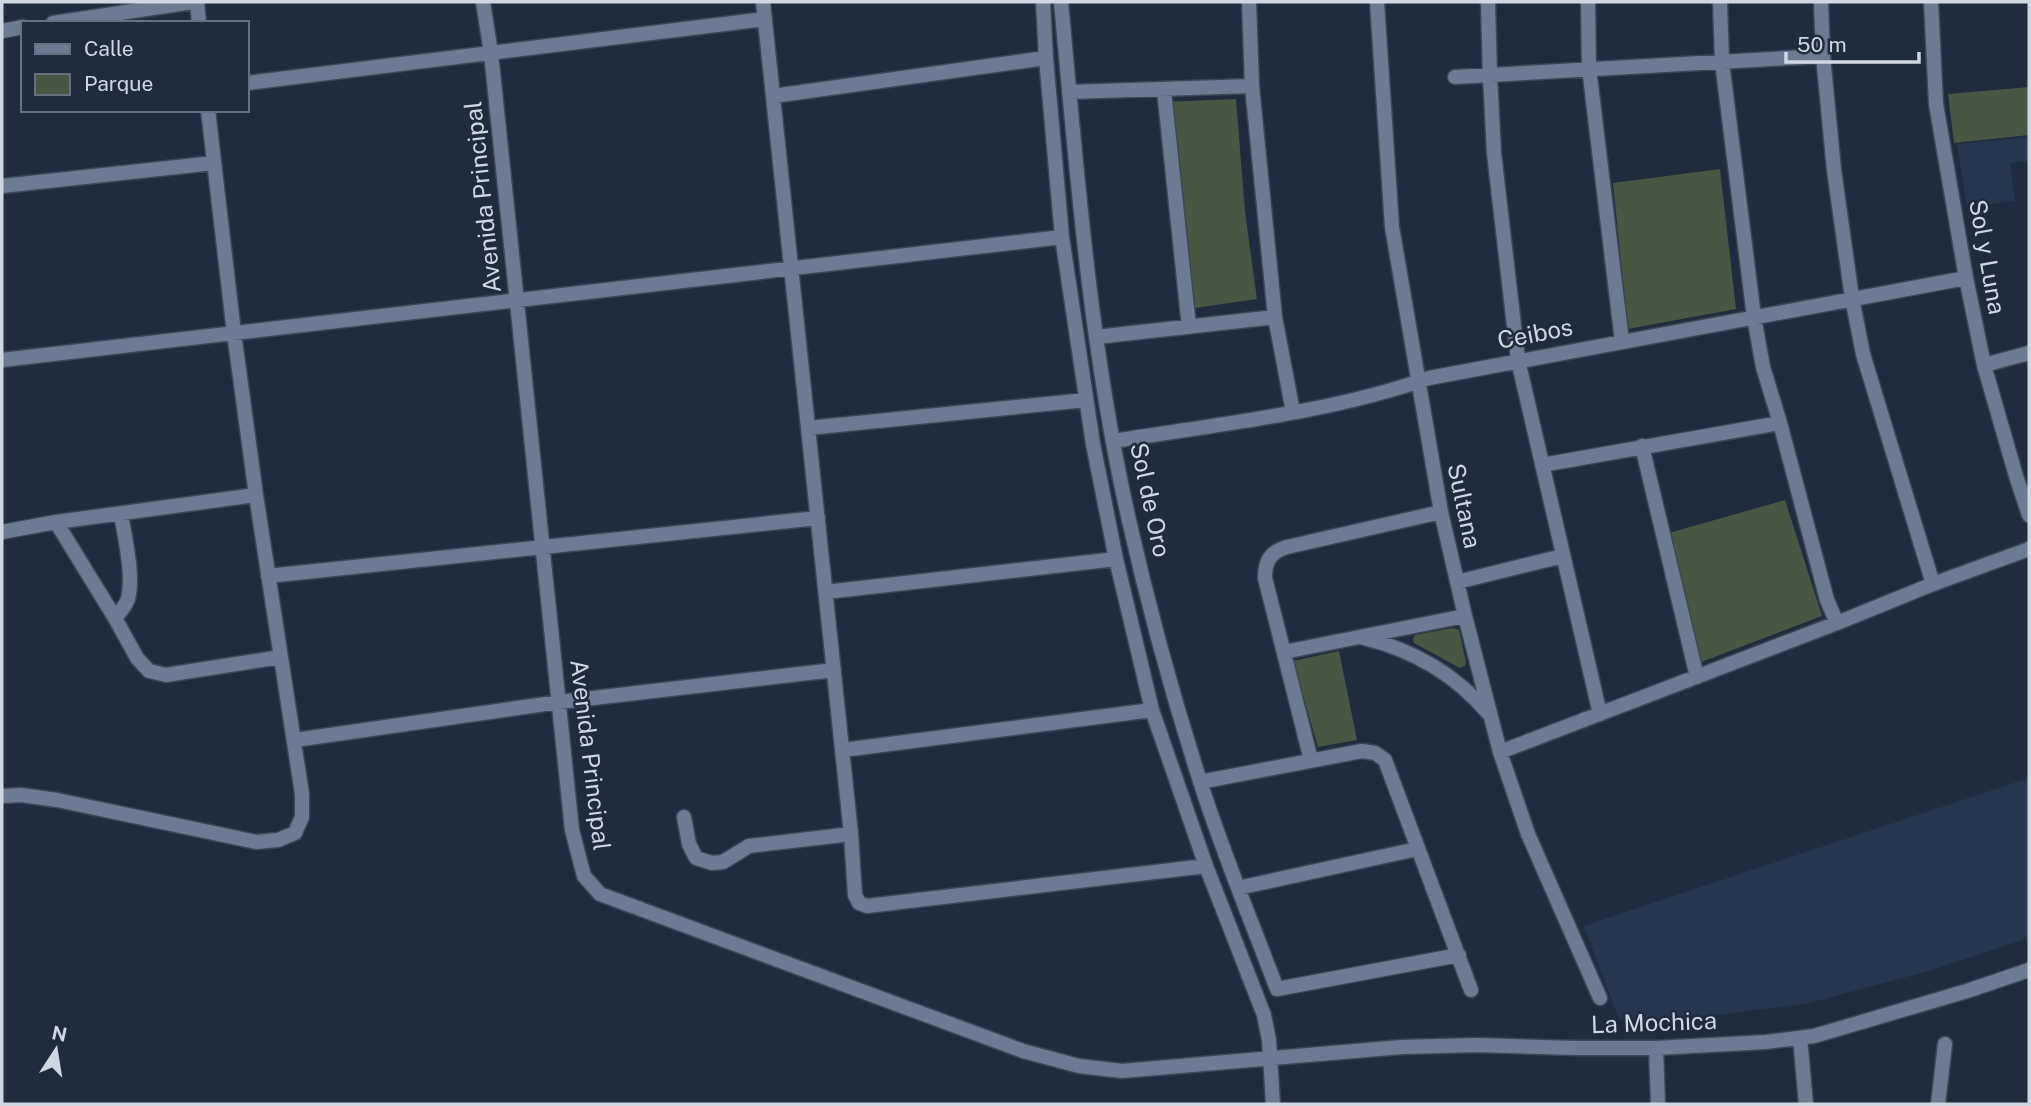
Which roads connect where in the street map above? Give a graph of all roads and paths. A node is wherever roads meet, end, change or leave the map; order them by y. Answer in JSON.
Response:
{"nodes":[{"id":1,"x":195,"y":2,"type":"edge"},
{"id":2,"x":483,"y":2,"type":"edge"},
{"id":3,"x":763,"y":2,"type":"edge"},
{"id":4,"x":1043,"y":2,"type":"edge"},
{"id":5,"x":1061,"y":2,"type":"edge"},
{"id":6,"x":1249,"y":2,"type":"edge"},
{"id":7,"x":1377,"y":2,"type":"edge"},
{"id":8,"x":1488,"y":2,"type":"edge"},
{"id":9,"x":1588,"y":2,"type":"edge"},
{"id":10,"x":1720,"y":2,"type":"edge"},
{"id":11,"x":1821,"y":2,"type":"edge"},
{"id":12,"x":1931,"y":2,"type":"edge"},
{"id":13,"x":765,"y":19,"type":"junction"},
{"id":14,"x":67,"y":21,"type":"edge"},
{"id":15,"x":199,"y":21,"type":"edge"},
{"id":16,"x":21,"y":27,"type":"edge"},
{"id":17,"x":2,"y":31,"type":"edge"},
{"id":18,"x":491,"y":53,"type":"junction"},
{"id":19,"x":1822,"y":56,"type":"junction"},
{"id":20,"x":1046,"y":58,"type":"junction"},
{"id":21,"x":1722,"y":62,"type":"junction"},
{"id":22,"x":1589,"y":68,"type":"junction"},
{"id":23,"x":1455,"y":76,"type":"dead end"},
{"id":24,"x":1489,"y":76,"type":"junction"},
{"id":25,"x":248,"y":83,"type":"edge"},
{"id":26,"x":1252,"y":86,"type":"junction"},
{"id":27,"x":1164,"y":90,"type":"junction"},
{"id":28,"x":1069,"y":92,"type":"junction"},
{"id":29,"x":773,"y":96,"type":"junction"},
{"id":30,"x":208,"y":112,"type":"edge"},
{"id":31,"x":214,"y":163,"type":"junction"},
{"id":32,"x":2,"y":186,"type":"edge"},
{"id":33,"x":1062,"y":237,"type":"junction"},
{"id":34,"x":791,"y":268,"type":"junction"},
{"id":35,"x":1966,"y":278,"type":"junction"},
{"id":36,"x":1852,"y":298,"type":"junction"},
{"id":37,"x":517,"y":300,"type":"junction"},
{"id":38,"x":1275,"y":317,"type":"junction"},
{"id":39,"x":1754,"y":317,"type":"junction"},
{"id":40,"x":1189,"y":327,"type":"junction"},
{"id":41,"x":234,"y":333,"type":"junction"},
{"id":42,"x":1096,"y":337,"type":"junction"},
{"id":43,"x":1622,"y":341,"type":"junction"},
{"id":44,"x":2029,"y":353,"type":"edge"},
{"id":45,"x":2,"y":360,"type":"edge"},
{"id":46,"x":1518,"y":360,"type":"junction"},
{"id":47,"x":1984,"y":365,"type":"junction"},
{"id":48,"x":1418,"y":382,"type":"junction"},
{"id":49,"x":1086,"y":400,"type":"junction"},
{"id":50,"x":1293,"y":412,"type":"junction"},
{"id":51,"x":1780,"y":423,"type":"junction"},
{"id":52,"x":808,"y":428,"type":"junction"},
{"id":53,"x":1114,"y":441,"type":"junction"},
{"id":54,"x":1642,"y":446,"type":"junction"},
{"id":55,"x":1542,"y":465,"type":"junction"},
{"id":56,"x":2024,"y":483,"type":"edge"},
{"id":57,"x":256,"y":495,"type":"junction"},
{"id":58,"x":1441,"y":512,"type":"junction"},
{"id":59,"x":121,"y":514,"type":"junction"},
{"id":60,"x":2029,"y":515,"type":"edge"},
{"id":61,"x":818,"y":518,"type":"junction"},
{"id":62,"x":56,"y":522,"type":"junction"},
{"id":63,"x":2,"y":531,"type":"edge"},
{"id":64,"x":542,"y":548,"type":"junction"},
{"id":65,"x":2029,"y":549,"type":"edge"},
{"id":66,"x":1563,"y":556,"type":"junction"},
{"id":67,"x":1116,"y":559,"type":"junction"},
{"id":68,"x":268,"y":576,"type":"junction"},
{"id":69,"x":1457,"y":582,"type":"junction"},
{"id":70,"x":1933,"y":584,"type":"junction"},
{"id":71,"x":826,"y":592,"type":"junction"},
{"id":72,"x":1465,"y":617,"type":"junction"},
{"id":73,"x":115,"y":618,"type":"junction"},
{"id":74,"x":1837,"y":624,"type":"junction"},
{"id":75,"x":1359,"y":637,"type":"junction"},
{"id":76,"x":1284,"y":652,"type":"junction"},
{"id":77,"x":281,"y":657,"type":"junction"},
{"id":78,"x":834,"y":670,"type":"junction"},
{"id":79,"x":1697,"y":677,"type":"junction"},
{"id":80,"x":559,"y":702,"type":"junction"},
{"id":81,"x":1152,"y":710,"type":"junction"},
{"id":82,"x":1600,"y":714,"type":"junction"},
{"id":83,"x":1491,"y":717,"type":"junction"},
{"id":84,"x":295,"y":740,"type":"junction"},
{"id":85,"x":842,"y":750,"type":"junction"},
{"id":86,"x":1500,"y":752,"type":"junction"},
{"id":87,"x":1311,"y":760,"type":"junction"},
{"id":88,"x":1200,"y":782,"type":"junction"},
{"id":89,"x":2,"y":796,"type":"edge"},
{"id":90,"x":684,"y":817,"type":"dead end"},
{"id":91,"x":851,"y":834,"type":"junction"},
{"id":92,"x":1417,"y":849,"type":"junction"},
{"id":93,"x":1206,"y":866,"type":"junction"},
{"id":94,"x":1238,"y":888,"type":"junction"},
{"id":95,"x":1459,"y":955,"type":"junction"},
{"id":96,"x":2029,"y":970,"type":"edge"},
{"id":97,"x":1471,"y":990,"type":"dead end"},
{"id":98,"x":1600,"y":998,"type":"dead end"},
{"id":99,"x":1800,"y":1038,"type":"junction"},
{"id":100,"x":1945,"y":1044,"type":"dead end"},
{"id":101,"x":1656,"y":1048,"type":"junction"},
{"id":102,"x":1270,"y":1059,"type":"junction"},
{"id":103,"x":1273,"y":1104,"type":"edge"},
{"id":104,"x":1658,"y":1104,"type":"edge"},
{"id":105,"x":1806,"y":1104,"type":"edge"},
{"id":106,"x":1938,"y":1104,"type":"edge"}],
"edges":[{"from":1,"to":14,"type":"street"},
{"from":1,"to":15,"type":"street"},
{"from":2,"to":18,"type":"street","name":"Avenida Principal"},
{"from":3,"to":13,"type":"street"},
{"from":4,"to":20,"type":"street"},
{"from":5,"to":28,"type":"street","name":"Sol de Oro"},
{"from":6,"to":26,"type":"street"},
{"from":7,"to":48,"type":"street","name":"Sultana"},
{"from":8,"to":24,"type":"street"},
{"from":9,"to":22,"type":"street"},
{"from":10,"to":21,"type":"street"},
{"from":11,"to":19,"type":"street"},
{"from":12,"to":35,"type":"street","name":"Sol y Luna"},
{"from":13,"to":18,"type":"street"},
{"from":13,"to":29,"type":"street"},
{"from":16,"to":17,"type":"street"},
{"from":18,"to":25,"type":"street"},
{"from":18,"to":37,"type":"street","name":"Avenida Principal"},
{"from":19,"to":21,"type":"street"},
{"from":19,"to":36,"type":"street"},
{"from":20,"to":29,"type":"street"},
{"from":20,"to":33,"type":"street"},
{"from":21,"to":22,"type":"street"},
{"from":21,"to":39,"type":"street"},
{"from":22,"to":24,"type":"street"},
{"from":22,"to":43,"type":"street"},
{"from":23,"to":24,"type":"street"},
{"from":24,"to":46,"type":"street"},
{"from":26,"to":27,"type":"street"},
{"from":26,"to":38,"type":"street"},
{"from":27,"to":28,"type":"street"},
{"from":27,"to":40,"type":"street"},
{"from":28,"to":42,"type":"street","name":"Sol de Oro"},
{"from":29,"to":34,"type":"street"},
{"from":30,"to":31,"type":"street"},
{"from":31,"to":32,"type":"street"},
{"from":31,"to":41,"type":"street"},
{"from":33,"to":34,"type":"street"},
{"from":33,"to":49,"type":"street"},
{"from":34,"to":37,"type":"street"},
{"from":34,"to":52,"type":"street"},
{"from":35,"to":36,"type":"street","name":"Ceibos"},
{"from":35,"to":47,"type":"street","name":"Sol y Luna"},
{"from":36,"to":39,"type":"street","name":"Ceibos"},
{"from":36,"to":70,"type":"street"},
{"from":37,"to":41,"type":"street"},
{"from":37,"to":64,"type":"street","name":"Avenida Principal"},
{"from":38,"to":40,"type":"street"},
{"from":38,"to":50,"type":"street"},
{"from":39,"to":43,"type":"street","name":"Ceibos"},
{"from":39,"to":51,"type":"street"},
{"from":40,"to":42,"type":"street"},
{"from":41,"to":45,"type":"street"},
{"from":41,"to":57,"type":"street"},
{"from":42,"to":53,"type":"street","name":"Sol de Oro"},
{"from":43,"to":46,"type":"street","name":"Ceibos"},
{"from":44,"to":47,"type":"street"},
{"from":46,"to":48,"type":"street","name":"Ceibos"},
{"from":46,"to":55,"type":"street"},
{"from":47,"to":56,"type":"street","name":"Sol y Luna"},
{"from":48,"to":50,"type":"street","name":"Ceibos"},
{"from":48,"to":58,"type":"street","name":"Sultana"},
{"from":49,"to":52,"type":"street"},
{"from":49,"to":67,"type":"street"},
{"from":50,"to":53,"type":"street","name":"Ceibos"},
{"from":51,"to":54,"type":"street"},
{"from":51,"to":74,"type":"street"},
{"from":52,"to":61,"type":"street"},
{"from":53,"to":88,"type":"street","name":"Sol de Oro"},
{"from":54,"to":55,"type":"street"},
{"from":54,"to":79,"type":"street"},
{"from":55,"to":66,"type":"street"},
{"from":56,"to":60,"type":"street","name":"Sol y Luna"},
{"from":57,"to":59,"type":"street"},
{"from":57,"to":68,"type":"street"},
{"from":58,"to":69,"type":"street","name":"Sultana"},
{"from":58,"to":76,"type":"street"},
{"from":59,"to":62,"type":"street"},
{"from":59,"to":73,"type":"street"},
{"from":61,"to":64,"type":"street"},
{"from":61,"to":71,"type":"street"},
{"from":62,"to":63,"type":"street"},
{"from":62,"to":73,"type":"street"},
{"from":64,"to":68,"type":"street"},
{"from":64,"to":80,"type":"street","name":"Avenida Principal"},
{"from":65,"to":70,"type":"street"},
{"from":66,"to":69,"type":"street"},
{"from":66,"to":82,"type":"street"},
{"from":67,"to":71,"type":"street"},
{"from":67,"to":81,"type":"street"},
{"from":68,"to":77,"type":"street"},
{"from":69,"to":72,"type":"street","name":"Sultana"},
{"from":70,"to":74,"type":"street"},
{"from":71,"to":78,"type":"street"},
{"from":72,"to":75,"type":"street"},
{"from":72,"to":83,"type":"street","name":"Sultana"},
{"from":73,"to":77,"type":"street"},
{"from":74,"to":79,"type":"street"},
{"from":75,"to":76,"type":"street"},
{"from":75,"to":83,"type":"street"},
{"from":76,"to":87,"type":"street"},
{"from":77,"to":84,"type":"street"},
{"from":78,"to":80,"type":"street"},
{"from":78,"to":85,"type":"street"},
{"from":79,"to":82,"type":"street"},
{"from":80,"to":84,"type":"street"},
{"from":80,"to":102,"type":"street","name":"Avenida Principal"},
{"from":81,"to":85,"type":"street"},
{"from":81,"to":93,"type":"street"},
{"from":82,"to":86,"type":"street"},
{"from":83,"to":86,"type":"street","name":"Sultana"},
{"from":84,"to":89,"type":"street"},
{"from":85,"to":91,"type":"street"},
{"from":86,"to":98,"type":"street","name":"Sultana"},
{"from":87,"to":88,"type":"street"},
{"from":87,"to":92,"type":"street"},
{"from":88,"to":94,"type":"street","name":"Sol de Oro"},
{"from":90,"to":91,"type":"street"},
{"from":91,"to":93,"type":"street"},
{"from":92,"to":94,"type":"street"},
{"from":92,"to":95,"type":"street"},
{"from":93,"to":102,"type":"street"},
{"from":94,"to":95,"type":"street","name":"Sol de Oro"},
{"from":95,"to":97,"type":"street"},
{"from":96,"to":99,"type":"street","name":"La Mochica"},
{"from":99,"to":101,"type":"street","name":"La Mochica"},
{"from":99,"to":105,"type":"street"},
{"from":100,"to":106,"type":"street"},
{"from":101,"to":102,"type":"street","name":"La Mochica"},
{"from":101,"to":104,"type":"street"},
{"from":102,"to":103,"type":"street"}]}
